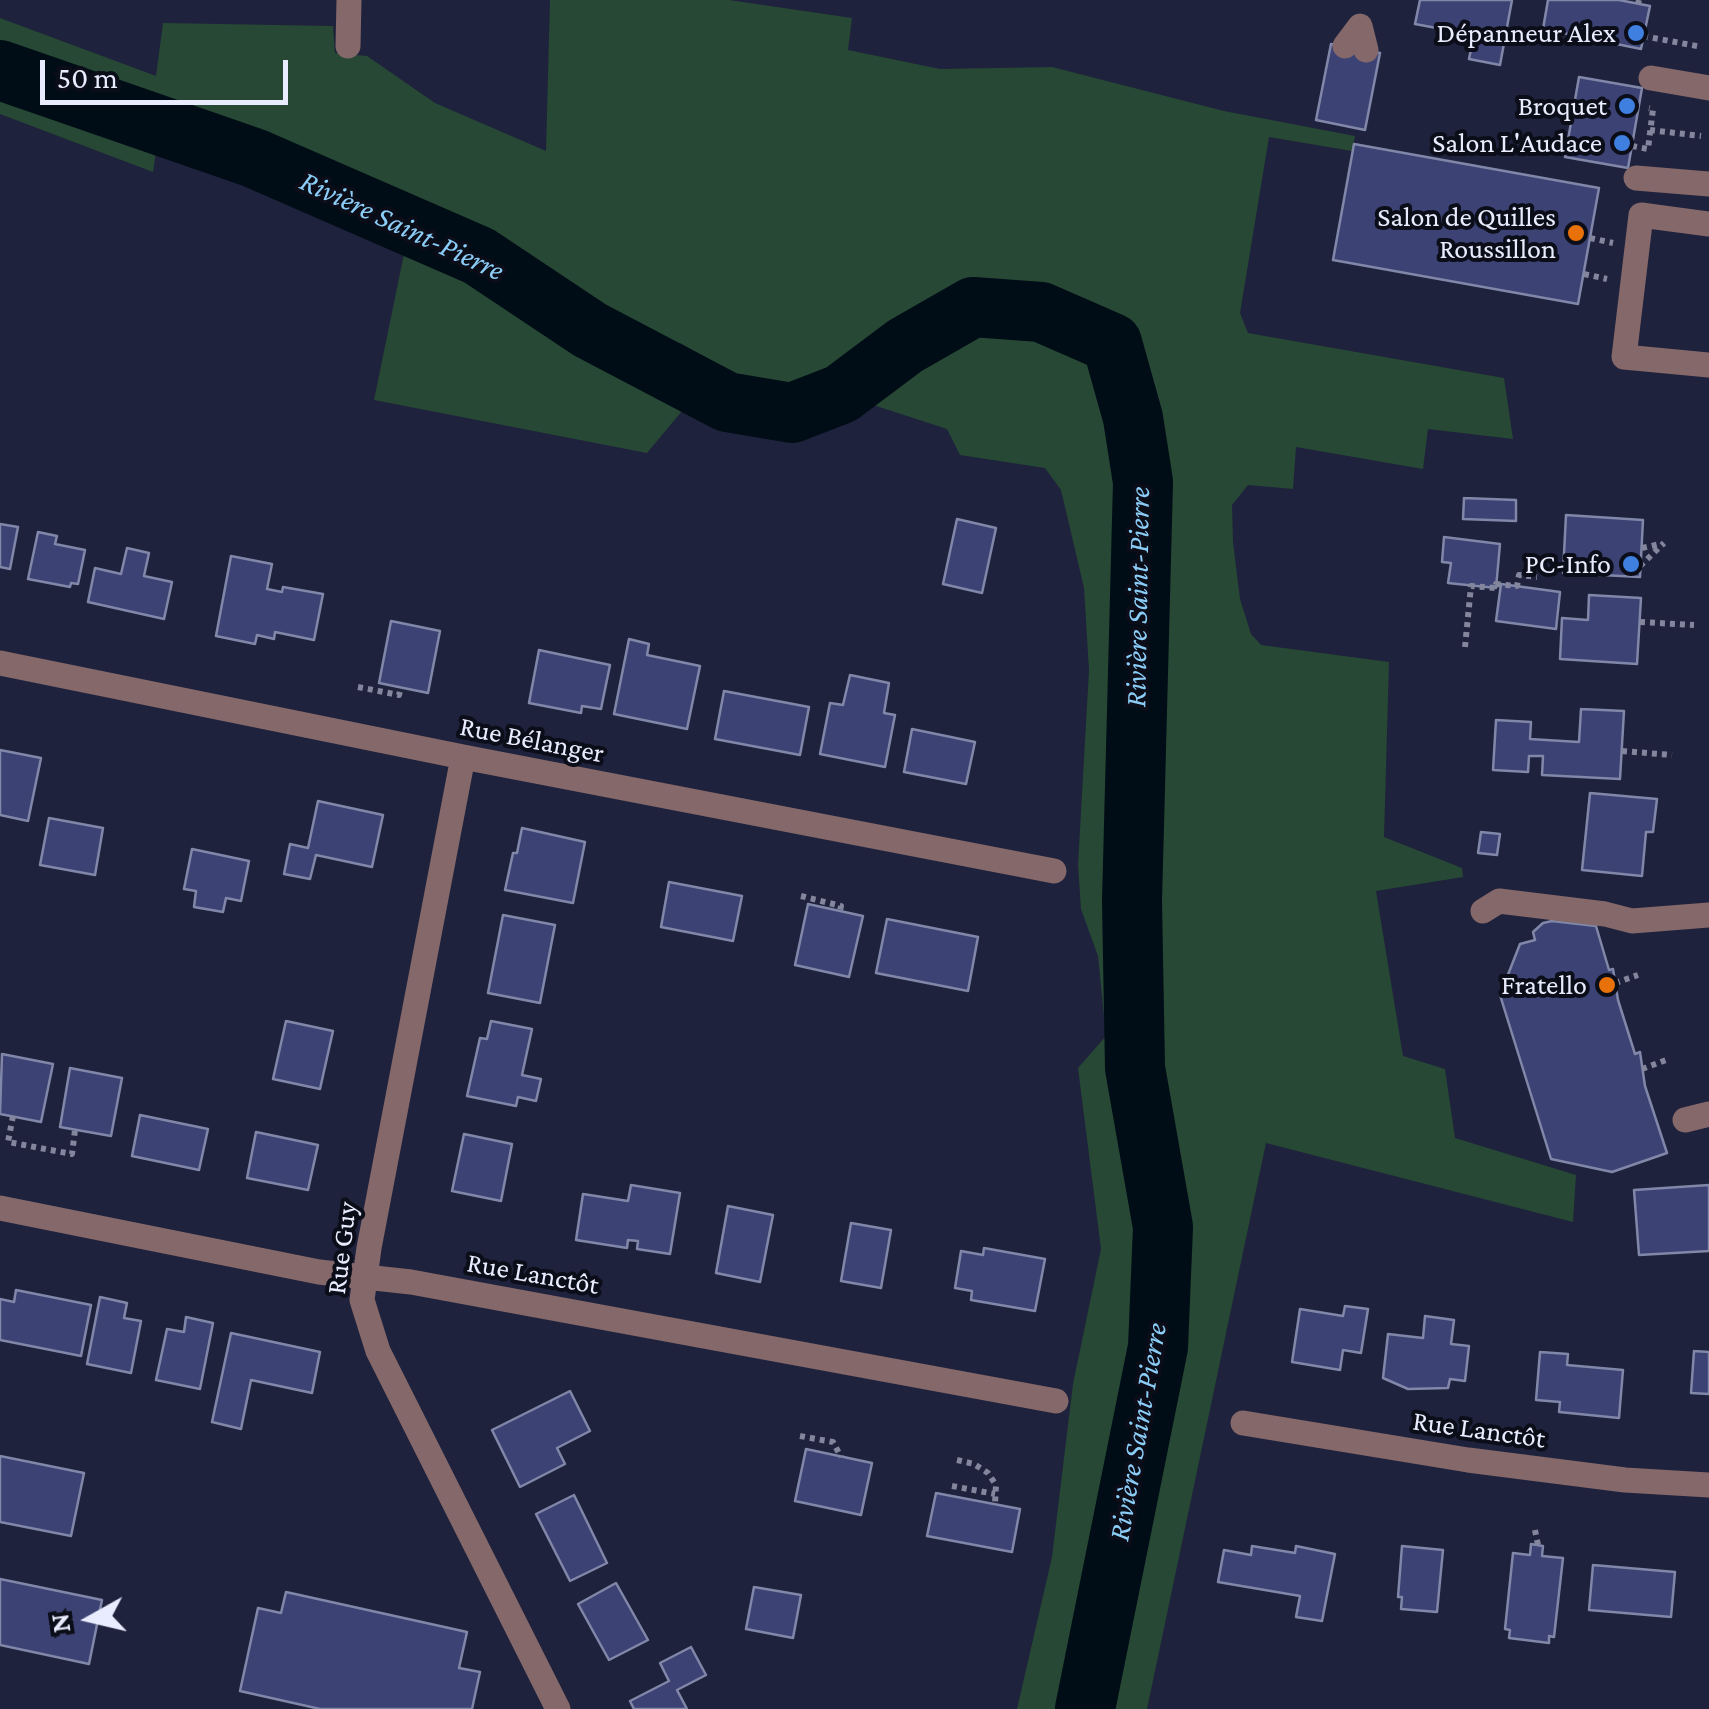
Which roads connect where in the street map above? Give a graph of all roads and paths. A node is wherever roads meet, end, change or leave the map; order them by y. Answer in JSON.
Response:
{"nodes":[{"id":1,"x":349,"y":0,"type":"edge"},
{"id":2,"x":1643,"y":36,"type":"dead end"},
{"id":3,"x":348,"y":46,"type":"dead end"},
{"id":4,"x":1702,"y":47,"type":"dead end"},
{"id":5,"x":1651,"y":78,"type":"dead end"},
{"id":6,"x":1709,"y":88,"type":"edge"},
{"id":7,"x":1638,"y":106,"type":"dead end"},
{"id":8,"x":1650,"y":130,"type":"junction"},
{"id":9,"x":1701,"y":136,"type":"dead end"},
{"id":10,"x":1632,"y":146,"type":"dead end"},
{"id":11,"x":1636,"y":178,"type":"dead end"},
{"id":12,"x":1709,"y":184,"type":"edge"},
{"id":13,"x":1709,"y":224,"type":"edge"},
{"id":14,"x":1709,"y":365,"type":"edge"},
{"id":15,"x":1642,"y":548,"type":"dead end"},
{"id":16,"x":1640,"y":566,"type":"dead end"},
{"id":17,"x":1537,"y":578,"type":"dead end"},
{"id":18,"x":1640,"y":622,"type":"dead end"},
{"id":19,"x":1694,"y":625,"type":"dead end"},
{"id":20,"x":1465,"y":647,"type":"dead end"},
{"id":21,"x":0,"y":663,"type":"edge"},
{"id":22,"x":358,"y":687,"type":"dead end"},
{"id":23,"x":401,"y":687,"type":"dead end"},
{"id":24,"x":1622,"y":751,"type":"dead end"},
{"id":25,"x":1672,"y":755,"type":"dead end"},
{"id":26,"x":463,"y":757,"type":"junction"},
{"id":27,"x":1054,"y":871,"type":"dead end"},
{"id":28,"x":801,"y":896,"type":"dead end"},
{"id":29,"x":840,"y":911,"type":"dead end"},
{"id":30,"x":1483,"y":911,"type":"dead end"},
{"id":31,"x":1709,"y":915,"type":"edge"},
{"id":32,"x":1638,"y":975,"type":"dead end"},
{"id":33,"x":1615,"y":983,"type":"dead end"},
{"id":34,"x":1666,"y":1060,"type":"dead end"},
{"id":35,"x":1642,"y":1070,"type":"dead end"},
{"id":36,"x":13,"y":1116,"type":"dead end"},
{"id":37,"x":76,"y":1130,"type":"dead end"},
{"id":38,"x":0,"y":1208,"type":"edge"},
{"id":39,"x":364,"y":1277,"type":"junction"},
{"id":40,"x":1056,"y":1401,"type":"dead end"},
{"id":41,"x":1243,"y":1423,"type":"dead end"},
{"id":42,"x":800,"y":1436,"type":"dead end"},
{"id":43,"x":841,"y":1457,"type":"dead end"},
{"id":44,"x":956,"y":1460,"type":"dead end"},
{"id":45,"x":1709,"y":1485,"type":"edge"},
{"id":46,"x":952,"y":1486,"type":"dead end"},
{"id":47,"x":995,"y":1494,"type":"junction"},
{"id":48,"x":996,"y":1504,"type":"dead end"},
{"id":49,"x":1536,"y":1530,"type":"dead end"},
{"id":50,"x":1538,"y":1545,"type":"dead end"},
{"id":51,"x":558,"y":1709,"type":"edge"}],
"edges":[{"from":1,"to":3,"type":"street"},
{"from":2,"to":4,"type":"path"},
{"from":5,"to":6,"type":"street"},
{"from":7,"to":8,"type":"path"},
{"from":8,"to":9,"type":"path"},
{"from":8,"to":10,"type":"path"},
{"from":11,"to":12,"type":"street"},
{"from":13,"to":14,"type":"street"},
{"from":15,"to":16,"type":"path"},
{"from":17,"to":20,"type":"path"},
{"from":18,"to":19,"type":"path"},
{"from":21,"to":26,"type":"street","name":"Rue Bélanger"},
{"from":22,"to":23,"type":"path"},
{"from":24,"to":25,"type":"path"},
{"from":26,"to":27,"type":"street","name":"Rue Bélanger"},
{"from":26,"to":39,"type":"street","name":"Rue Guy"},
{"from":28,"to":29,"type":"path"},
{"from":30,"to":31,"type":"street"},
{"from":32,"to":33,"type":"path"},
{"from":34,"to":35,"type":"path"},
{"from":36,"to":37,"type":"path"},
{"from":38,"to":39,"type":"street","name":"Rue Lanctôt"},
{"from":39,"to":40,"type":"street","name":"Rue Lanctôt"},
{"from":39,"to":51,"type":"street","name":"Rue Guy"},
{"from":41,"to":45,"type":"street","name":"Rue Lanctôt"},
{"from":42,"to":43,"type":"path"},
{"from":44,"to":47,"type":"path"},
{"from":46,"to":47,"type":"path"},
{"from":47,"to":48,"type":"path"},
{"from":49,"to":50,"type":"path"}]}
